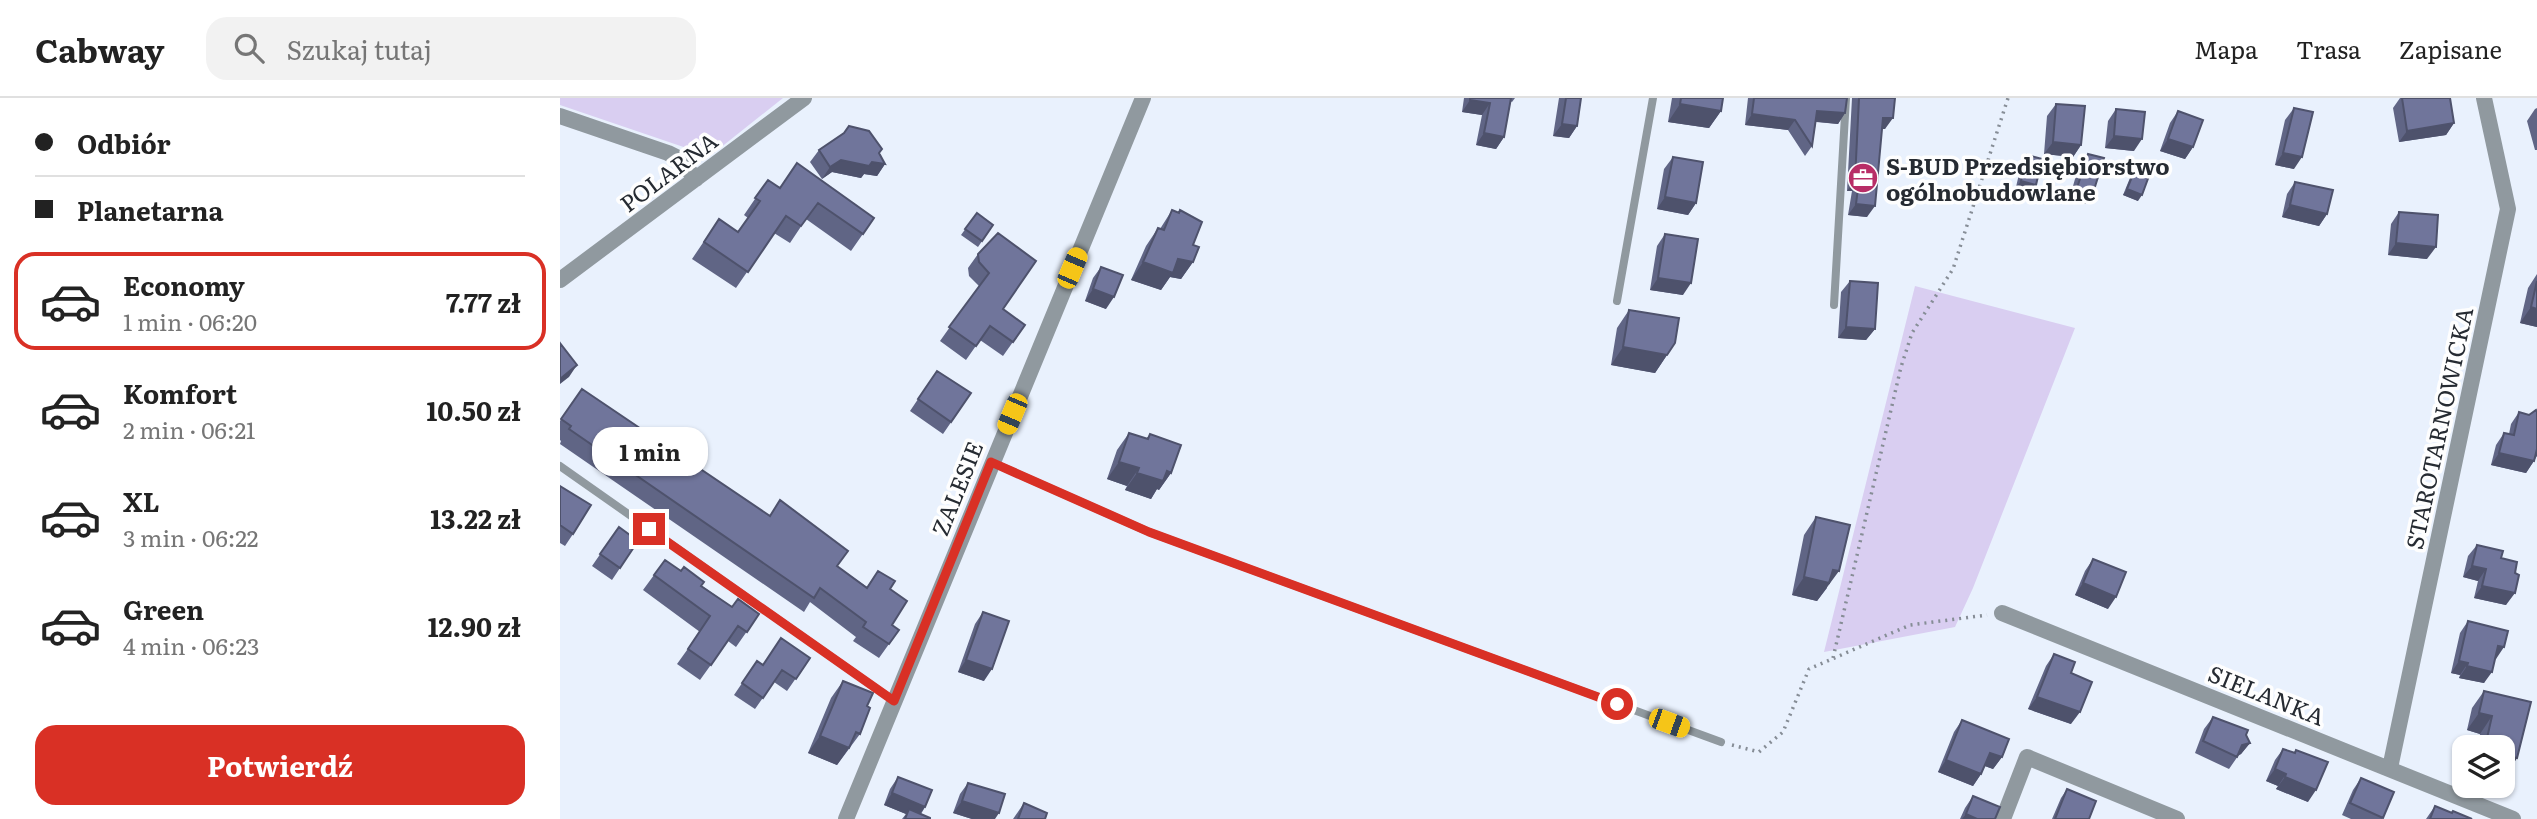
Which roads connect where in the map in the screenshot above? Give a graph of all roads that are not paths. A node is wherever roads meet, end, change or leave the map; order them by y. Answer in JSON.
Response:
{"nodes":[{"id":1,"x":804,"y":98,"type":"edge"},
{"id":2,"x":1143,"y":98,"type":"edge"},
{"id":3,"x":1653,"y":98,"type":"edge"},
{"id":4,"x":1846,"y":98,"type":"edge"},
{"id":5,"x":2484,"y":98,"type":"edge"},
{"id":6,"x":560,"y":116,"type":"edge"},
{"id":7,"x":696,"y":179,"type":"junction"},
{"id":8,"x":560,"y":280,"type":"edge"},
{"id":9,"x":1617,"y":301,"type":"dead end"},
{"id":10,"x":1834,"y":304,"type":"dead end"},
{"id":11,"x":991,"y":462,"type":"junction"},
{"id":12,"x":560,"y":466,"type":"edge"},
{"id":13,"x":2003,"y":613,"type":"road end"},
{"id":14,"x":894,"y":701,"type":"junction"},
{"id":15,"x":1721,"y":742,"type":"road end"},
{"id":16,"x":2390,"y":768,"type":"junction"},
{"id":17,"x":846,"y":819,"type":"edge"},
{"id":18,"x":2003,"y":819,"type":"edge"},
{"id":19,"x":2177,"y":819,"type":"edge"},
{"id":20,"x":2513,"y":819,"type":"edge"}],
"edges":[{"from":1,"to":7,"type":"street","name":"POLARNA"},
{"from":2,"to":11,"type":"street","name":"ZALESIE"},
{"from":3,"to":9,"type":"lane"},
{"from":4,"to":10,"type":"lane"},
{"from":5,"to":16,"type":"street","name":"STAROTARNOWICKA"},
{"from":6,"to":7,"type":"street"},
{"from":7,"to":8,"type":"street","name":"POLARNA"},
{"from":11,"to":14,"type":"street","name":"ZALESIE"},
{"from":11,"to":15,"type":"lane"},
{"from":12,"to":14,"type":"lane"},
{"from":13,"to":16,"type":"street","name":"SIELANKA"},
{"from":14,"to":17,"type":"street","name":"ZALESIE"},
{"from":16,"to":20,"type":"street","name":"SIELANKA"},
{"from":18,"to":19,"type":"street"}]}
